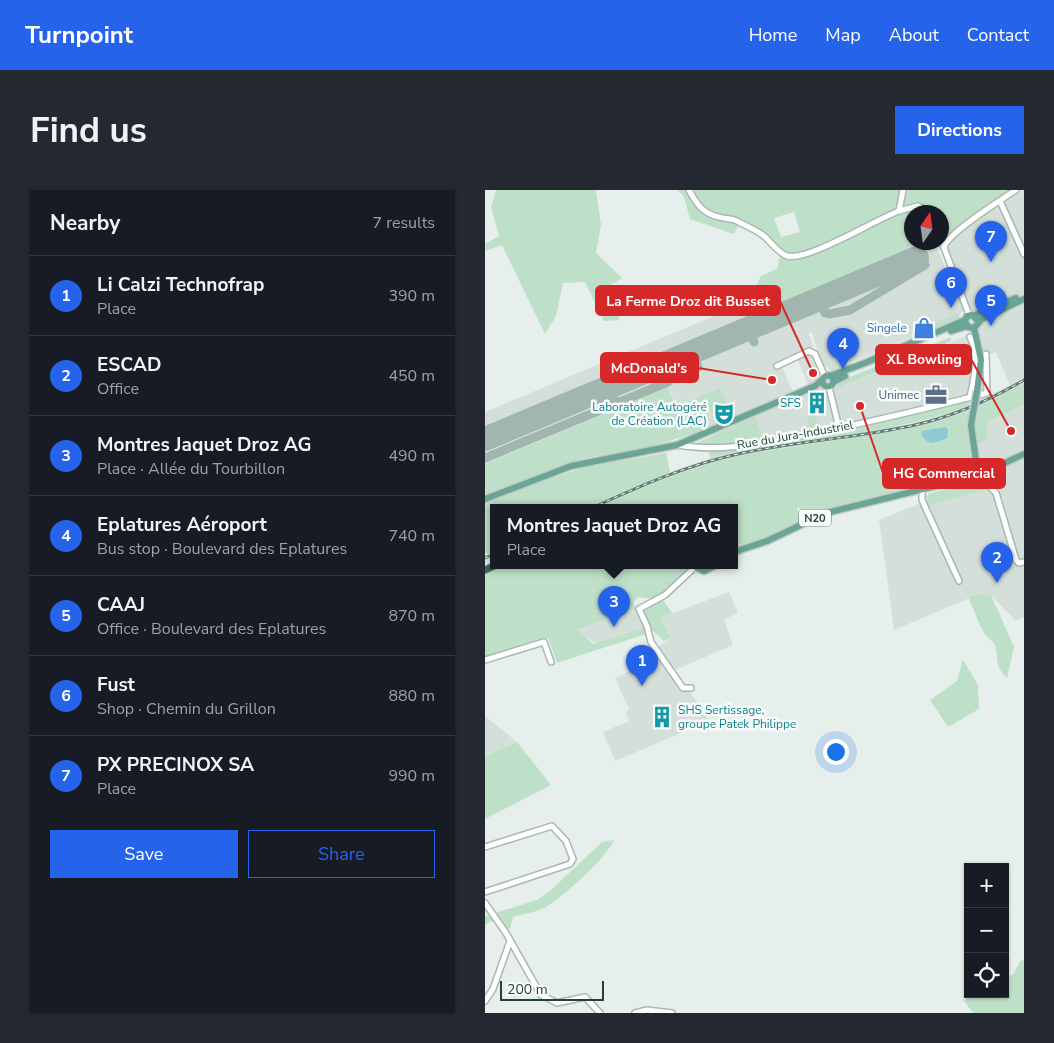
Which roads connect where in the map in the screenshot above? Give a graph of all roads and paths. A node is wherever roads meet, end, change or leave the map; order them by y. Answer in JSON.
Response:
{"nodes":[{"id":1,"x":689,"y":190,"type":"edge"},
{"id":2,"x":903,"y":190,"type":"edge"},
{"id":3,"x":1017,"y":190,"type":"edge"},
{"id":4,"x":1000,"y":201,"type":"junction"},
{"id":5,"x":904,"y":210,"type":"edge"},
{"id":6,"x":899,"y":211,"type":"junction"},
{"id":7,"x":949,"y":239,"type":"edge"},
{"id":8,"x":945,"y":250,"type":"edge"},
{"id":9,"x":1024,"y":254,"type":"edge"},
{"id":10,"x":1024,"y":294,"type":"edge"},
{"id":11,"x":1024,"y":298,"type":"edge"},
{"id":12,"x":971,"y":321,"type":"junction"},
{"id":13,"x":970,"y":337,"type":"dead end"},
{"id":14,"x":986,"y":354,"type":"dead end"},
{"id":15,"x":777,"y":366,"type":"dead end"},
{"id":16,"x":827,"y":381,"type":"junction"},
{"id":17,"x":970,"y":397,"type":"junction"},
{"id":18,"x":839,"y":428,"type":"junction"},
{"id":19,"x":677,"y":444,"type":"junction"},
{"id":20,"x":1024,"y":454,"type":"edge"},
{"id":21,"x":977,"y":467,"type":"junction"},
{"id":22,"x":985,"y":472,"type":"junction"},
{"id":23,"x":972,"y":477,"type":"junction"},
{"id":24,"x":983,"y":480,"type":"junction"},
{"id":25,"x":922,"y":490,"type":"junction"},
{"id":26,"x":485,"y":499,"type":"edge"},
{"id":27,"x":738,"y":551,"type":"edge"},
{"id":28,"x":1024,"y":562,"type":"edge"},
{"id":29,"x":691,"y":569,"type":"edge"},
{"id":30,"x":959,"y":581,"type":"dead end"},
{"id":31,"x":485,"y":660,"type":"edge"},
{"id":32,"x":551,"y":662,"type":"dead end"},
{"id":33,"x":691,"y":688,"type":"dead end"},
{"id":34,"x":485,"y":847,"type":"edge"},
{"id":35,"x":485,"y":892,"type":"edge"},
{"id":36,"x":485,"y":904,"type":"edge"},
{"id":37,"x":510,"y":941,"type":"junction"},
{"id":38,"x":485,"y":1001,"type":"edge"},
{"id":39,"x":600,"y":1013,"type":"edge"},
{"id":40,"x":635,"y":1013,"type":"edge"},
{"id":41,"x":672,"y":1013,"type":"edge"}],
"edges":[{"from":1,"to":6,"type":"street"},
{"from":2,"to":6,"type":"street"},
{"from":3,"to":4,"type":"street"},
{"from":4,"to":7,"type":"street"},
{"from":4,"to":9,"type":"street"},
{"from":5,"to":6,"type":"street"},
{"from":8,"to":12,"type":"street"},
{"from":10,"to":12,"type":"main road"},
{"from":11,"to":12,"type":"main road"},
{"from":12,"to":16,"type":"main road"},
{"from":12,"to":21,"type":"main road","bridge":true},
{"from":13,"to":17,"type":"street"},
{"from":14,"to":17,"type":"street","name":"Rue du Jura-Industriel"},
{"from":15,"to":16,"type":"street"},
{"from":16,"to":18,"type":"street"},
{"from":16,"to":19,"type":"main road"},
{"from":17,"to":18,"type":"street","name":"Rue du Jura-Industriel"},
{"from":18,"to":19,"type":"street","name":"Rue du Jura-Industriel"},
{"from":19,"to":26,"type":"main road"},
{"from":20,"to":22,"type":"main road"},
{"from":21,"to":22,"type":"main road"},
{"from":21,"to":23,"type":"main road"},
{"from":22,"to":24,"type":"main road"},
{"from":23,"to":24,"type":"main road","number":"N20"},
{"from":23,"to":25,"type":"main road","number":"N20"},
{"from":24,"to":28,"type":"street"},
{"from":25,"to":27,"type":"main road","number":"N20"},
{"from":25,"to":30,"type":"street"},
{"from":29,"to":33,"type":"street"},
{"from":31,"to":32,"type":"street"},
{"from":34,"to":35,"type":"street"},
{"from":36,"to":37,"type":"street"},
{"from":37,"to":38,"type":"street"},
{"from":37,"to":39,"type":"street"},
{"from":40,"to":41,"type":"street"}]}
